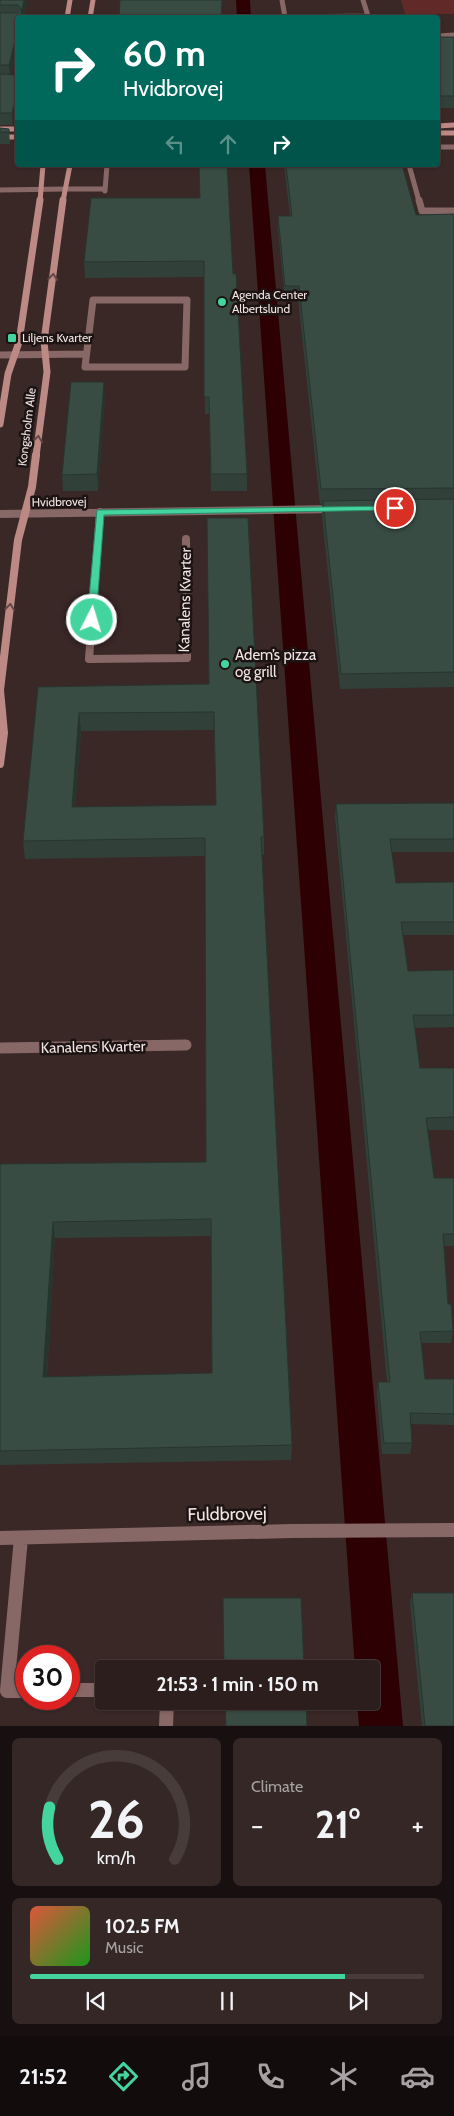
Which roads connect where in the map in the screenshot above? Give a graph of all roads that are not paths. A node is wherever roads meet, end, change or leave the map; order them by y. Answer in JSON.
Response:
{"nodes":[{"id":1,"x":70,"y":0,"type":"edge"},
{"id":2,"x":93,"y":0,"type":"edge"},
{"id":3,"x":282,"y":0,"type":"edge"},
{"id":4,"x":364,"y":0,"type":"edge"},
{"id":5,"x":68,"y":15,"type":"edge"},
{"id":6,"x":90,"y":15,"type":"edge"},
{"id":7,"x":285,"y":15,"type":"edge"},
{"id":8,"x":368,"y":15,"type":"edge"},
{"id":9,"x":454,"y":35,"type":"edge"},
{"id":10,"x":440,"y":36,"type":"edge"},
{"id":11,"x":440,"y":126,"type":"edge"},
{"id":12,"x":454,"y":126,"type":"edge"},
{"id":13,"x":0,"y":129,"type":"edge"},
{"id":14,"x":15,"y":129,"type":"edge"},
{"id":15,"x":440,"y":133,"type":"edge"},
{"id":16,"x":454,"y":133,"type":"edge"},
{"id":17,"x":0,"y":137,"type":"edge"},
{"id":18,"x":15,"y":137,"type":"edge"},
{"id":19,"x":440,"y":147,"type":"edge"},
{"id":20,"x":454,"y":147,"type":"edge"},
{"id":21,"x":43,"y":167,"type":"edge"},
{"id":22,"x":70,"y":167,"type":"edge"},
{"id":23,"x":107,"y":167,"type":"edge"},
{"id":24,"x":410,"y":167,"type":"edge"},
{"id":25,"x":41,"y":189,"type":"junction"},
{"id":26,"x":65,"y":189,"type":"junction"},
{"id":27,"x":0,"y":190,"type":"edge"},
{"id":28,"x":454,"y":211,"type":"edge"},
{"id":29,"x":14,"y":354,"type":"junction"},
{"id":30,"x":46,"y":354,"type":"junction"},
{"id":31,"x":86,"y":354,"type":"junction"},
{"id":32,"x":0,"y":355,"type":"edge"},
{"id":33,"x":0,"y":424,"type":"edge"},
{"id":34,"x":346,"y":509,"type":"edge"},
{"id":35,"x":100,"y":512,"type":"junction"},
{"id":36,"x":25,"y":513,"type":"junction"},
{"id":37,"x":0,"y":514,"type":"edge"},
{"id":38,"x":186,"y":539,"type":"dead end"},
{"id":39,"x":0,"y":690,"type":"edge"},
{"id":40,"x":2,"y":733,"type":"edge"},
{"id":41,"x":0,"y":764,"type":"edge"},
{"id":42,"x":186,"y":1045,"type":"dead end"},
{"id":43,"x":0,"y":1048,"type":"edge"},
{"id":44,"x":454,"y":1530,"type":"edge"},
{"id":45,"x":0,"y":1538,"type":"edge"},
{"id":46,"x":21,"y":1538,"type":"junction"},
{"id":47,"x":80,"y":1690,"type":"edge"},
{"id":48,"x":95,"y":1690,"type":"edge"},
{"id":49,"x":15,"y":1691,"type":"edge"},
{"id":50,"x":167,"y":1710,"type":"edge"},
{"id":51,"x":166,"y":1726,"type":"edge"}],
"edges":[{"from":1,"to":5,"type":"street"},
{"from":2,"to":6,"type":"street"},
{"from":3,"to":7,"type":"street"},
{"from":4,"to":8,"type":"street"},
{"from":9,"to":10,"type":"street"},
{"from":11,"to":12,"type":"street"},
{"from":13,"to":14,"type":"street"},
{"from":15,"to":16,"type":"street"},
{"from":17,"to":18,"type":"street"},
{"from":19,"to":20,"type":"street"},
{"from":21,"to":25,"type":"street","name":"Kongsholm Alle"},
{"from":22,"to":26,"type":"street","name":"Kongsholm Alle"},
{"from":23,"to":26,"type":"street"},
{"from":24,"to":28,"type":"street"},
{"from":25,"to":26,"type":"street"},
{"from":25,"to":27,"type":"street"},
{"from":25,"to":29,"type":"street","name":"Kongsholm Alle"},
{"from":30,"to":26,"type":"street","name":"Kongsholm Alle","one_way":true},
{"from":29,"to":30,"type":"street"},
{"from":29,"to":32,"type":"street"},
{"from":29,"to":33,"type":"street","name":"Kongsholm Alle"},
{"from":30,"to":31,"type":"street"},
{"from":36,"to":30,"type":"street","name":"Kongsholm Alle","one_way":true},
{"from":31,"to":31,"type":"street"},
{"from":34,"to":35,"type":"street","name":"Hvidbrovej"},
{"from":35,"to":36,"type":"street","name":"Hvidbrovej"},
{"from":35,"to":38,"type":"street","name":"Kanalens Kvarter"},
{"from":36,"to":37,"type":"street","name":"Hvidbrovej"},
{"from":39,"to":36,"type":"street","name":"Kongsholm Alle","one_way":true},
{"from":39,"to":40,"type":"street","name":"Kongsholm Alle"},
{"from":40,"to":41,"type":"street","name":"Kongsholm Alle"},
{"from":42,"to":43,"type":"street","name":"Kanalens Kvarter"},
{"from":44,"to":46,"type":"street","name":"Fuldbrovej"},
{"from":45,"to":46,"type":"street","name":"Fuldbrovej"},
{"from":46,"to":49,"type":"street"},
{"from":47,"to":48,"type":"street"},
{"from":50,"to":51,"type":"street"}]}
